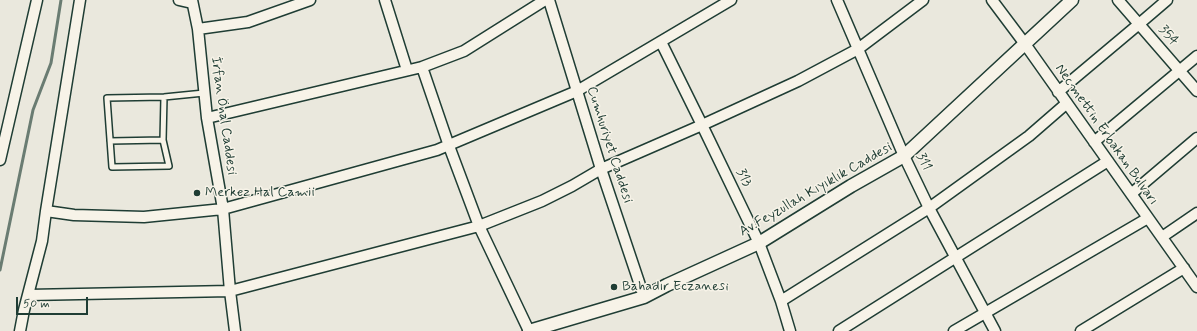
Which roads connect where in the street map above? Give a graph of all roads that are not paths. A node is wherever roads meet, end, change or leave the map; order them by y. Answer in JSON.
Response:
{"nodes":[{"id":1,"x":37,"y":0,"type":"edge"},
{"id":2,"x":80,"y":0,"type":"edge"},
{"id":3,"x":179,"y":0,"type":"edge"},
{"id":4,"x":310,"y":0,"type":"edge"},
{"id":5,"x":385,"y":0,"type":"edge"},
{"id":6,"x":545,"y":0,"type":"edge"},
{"id":7,"x":549,"y":0,"type":"edge"},
{"id":8,"x":731,"y":0,"type":"edge"},
{"id":9,"x":837,"y":0,"type":"edge"},
{"id":10,"x":923,"y":0,"type":"edge"},
{"id":11,"x":992,"y":0,"type":"edge"},
{"id":12,"x":1072,"y":0,"type":"edge"},
{"id":13,"x":1118,"y":0,"type":"edge"},
{"id":14,"x":1167,"y":0,"type":"edge"},
{"id":15,"x":192,"y":2,"type":"edge"},
{"id":16,"x":300,"y":2,"type":"edge"},
{"id":17,"x":1140,"y":24,"type":"junction"},
{"id":18,"x":198,"y":29,"type":"junction"},
{"id":19,"x":661,"y":42,"type":"junction"},
{"id":20,"x":1025,"y":44,"type":"junction"},
{"id":21,"x":858,"y":49,"type":"junction"},
{"id":22,"x":1197,"y":56,"type":"edge"},
{"id":23,"x":422,"y":67,"type":"junction"},
{"id":24,"x":407,"y":70,"type":"junction"},
{"id":25,"x":1180,"y":71,"type":"junction"},
{"id":26,"x":577,"y":91,"type":"junction"},
{"id":27,"x":1197,"y":91,"type":"edge"},
{"id":28,"x":1058,"y":92,"type":"junction"},
{"id":29,"x":204,"y":93,"type":"junction"},
{"id":30,"x":164,"y":97,"type":"junction"},
{"id":31,"x":1067,"y":103,"type":"junction"},
{"id":32,"x":207,"y":118,"type":"junction"},
{"id":33,"x":702,"y":125,"type":"junction"},
{"id":34,"x":1197,"y":138,"type":"edge"},
{"id":35,"x":163,"y":140,"type":"junction"},
{"id":36,"x":110,"y":141,"type":"junction"},
{"id":37,"x":1094,"y":142,"type":"junction"},
{"id":38,"x":449,"y":146,"type":"junction"},
{"id":39,"x":904,"y":156,"type":"junction"},
{"id":40,"x":0,"y":160,"type":"edge"},
{"id":41,"x":1108,"y":161,"type":"junction"},
{"id":42,"x":601,"y":169,"type":"junction"},
{"id":43,"x":1131,"y":194,"type":"junction"},
{"id":44,"x":929,"y":208,"type":"junction"},
{"id":45,"x":223,"y":209,"type":"junction"},
{"id":46,"x":46,"y":211,"type":"junction"},
{"id":47,"x":1197,"y":213,"type":"edge"},
{"id":48,"x":1148,"y":218,"type":"junction"},
{"id":49,"x":479,"y":226,"type":"junction"},
{"id":50,"x":1162,"y":237,"type":"junction"},
{"id":51,"x":758,"y":243,"type":"junction"},
{"id":52,"x":956,"y":258,"type":"junction"},
{"id":53,"x":1184,"y":268,"type":"junction"},
{"id":54,"x":1197,"y":287,"type":"edge"},
{"id":55,"x":230,"y":291,"type":"junction"},
{"id":56,"x":29,"y":295,"type":"junction"},
{"id":57,"x":644,"y":297,"type":"junction"},
{"id":58,"x":781,"y":301,"type":"junction"},
{"id":59,"x":985,"y":312,"type":"junction"},
{"id":60,"x":20,"y":331,"type":"edge"},
{"id":61,"x":235,"y":331,"type":"edge"},
{"id":62,"x":529,"y":331,"type":"edge"},
{"id":63,"x":790,"y":331,"type":"edge"},
{"id":64,"x":839,"y":331,"type":"edge"},
{"id":65,"x":954,"y":331,"type":"edge"},
{"id":66,"x":995,"y":331,"type":"edge"},
{"id":67,"x":1081,"y":331,"type":"edge"}],
"edges":[{"from":1,"to":40,"type":"street"},
{"from":2,"to":46,"type":"street"},
{"from":3,"to":15,"type":"street"},
{"from":4,"to":16,"type":"street"},
{"from":5,"to":24,"type":"street"},
{"from":6,"to":23,"type":"street"},
{"from":7,"to":26,"type":"street","name":"Cumhuriyet Caddesi"},
{"from":8,"to":19,"type":"street"},
{"from":9,"to":21,"type":"street","name":"311"},
{"from":10,"to":21,"type":"street"},
{"from":11,"to":20,"type":"street","name":"Necmettin Erbakan Bulvarı"},
{"from":12,"to":20,"type":"street","name":"Av.Feyzullah Kıyıklık Caddesi"},
{"from":13,"to":17,"type":"street","name":"354"},
{"from":14,"to":17,"type":"street"},
{"from":15,"to":18,"type":"street","name":"İrfan Önal Caddesi"},
{"from":16,"to":18,"type":"street"},
{"from":17,"to":25,"type":"street","name":"354"},
{"from":17,"to":28,"type":"street"},
{"from":18,"to":29,"type":"street","name":"İrfan Önal Caddesi"},
{"from":19,"to":26,"type":"street"},
{"from":19,"to":33,"type":"street","name":"313"},
{"from":20,"to":28,"type":"street","name":"Necmettin Erbakan Bulvarı"},
{"from":20,"to":39,"type":"street","name":"Av.Feyzullah Kıyıklık Caddesi"},
{"from":21,"to":33,"type":"street"},
{"from":21,"to":39,"type":"street","name":"311"},
{"from":22,"to":25,"type":"street"},
{"from":23,"to":24,"type":"street"},
{"from":23,"to":38,"type":"street"},
{"from":24,"to":32,"type":"street"},
{"from":25,"to":27,"type":"street","name":"354"},
{"from":25,"to":37,"type":"street"},
{"from":26,"to":38,"type":"street"},
{"from":26,"to":42,"type":"street","name":"Cumhuriyet Caddesi"},
{"from":28,"to":31,"type":"street","name":"Necmettin Erbakan Bulvarı"},
{"from":29,"to":30,"type":"lane"},
{"from":29,"to":32,"type":"street","name":"İrfan Önal Caddesi"},
{"from":30,"to":35,"type":"lane"},
{"from":30,"to":36,"type":"lane"},
{"from":31,"to":37,"type":"street","name":"Necmettin Erbakan Bulvarı"},
{"from":31,"to":44,"type":"street"},
{"from":32,"to":45,"type":"street","name":"İrfan Önal Caddesi"},
{"from":33,"to":42,"type":"street"},
{"from":33,"to":51,"type":"street","name":"313"},
{"from":34,"to":43,"type":"street"},
{"from":35,"to":36,"type":"lane"},
{"from":35,"to":36,"type":"lane"},
{"from":37,"to":41,"type":"street","name":"Necmettin Erbakan Bulvarı"},
{"from":38,"to":45,"type":"street"},
{"from":38,"to":49,"type":"street"},
{"from":39,"to":44,"type":"street","name":"311"},
{"from":39,"to":51,"type":"street","name":"Av.Feyzullah Kıyıklık Caddesi"},
{"from":41,"to":43,"type":"street","name":"Necmettin Erbakan Bulvarı"},
{"from":41,"to":52,"type":"street"},
{"from":42,"to":49,"type":"street"},
{"from":42,"to":57,"type":"street","name":"Cumhuriyet Caddesi"},
{"from":43,"to":48,"type":"street","name":"Necmettin Erbakan Bulvarı"},
{"from":44,"to":52,"type":"street","name":"311"},
{"from":44,"to":58,"type":"street"},
{"from":45,"to":46,"type":"street"},
{"from":45,"to":55,"type":"street","name":"İrfan Önal Caddesi"},
{"from":46,"to":56,"type":"street"},
{"from":47,"to":50,"type":"street"},
{"from":48,"to":50,"type":"street","name":"Necmettin Erbakan Bulvarı"},
{"from":48,"to":59,"type":"street"},
{"from":49,"to":55,"type":"street"},
{"from":49,"to":62,"type":"street"},
{"from":50,"to":53,"type":"street","name":"Necmettin Erbakan Bulvarı"},
{"from":51,"to":57,"type":"street","name":"Av.Feyzullah Kıyıklık Caddesi"},
{"from":51,"to":58,"type":"street","name":"313"},
{"from":52,"to":59,"type":"street","name":"311"},
{"from":52,"to":64,"type":"street"},
{"from":53,"to":54,"type":"street","name":"Necmettin Erbakan Bulvarı"},
{"from":53,"to":67,"type":"street"},
{"from":55,"to":56,"type":"street"},
{"from":55,"to":61,"type":"street","name":"İrfan Önal Caddesi"},
{"from":56,"to":60,"type":"street"},
{"from":57,"to":62,"type":"street","name":"Av.Feyzullah Kıyıklık Caddesi"},
{"from":58,"to":63,"type":"street","name":"313"},
{"from":59,"to":65,"type":"street"},
{"from":59,"to":66,"type":"street","name":"311"}]}
